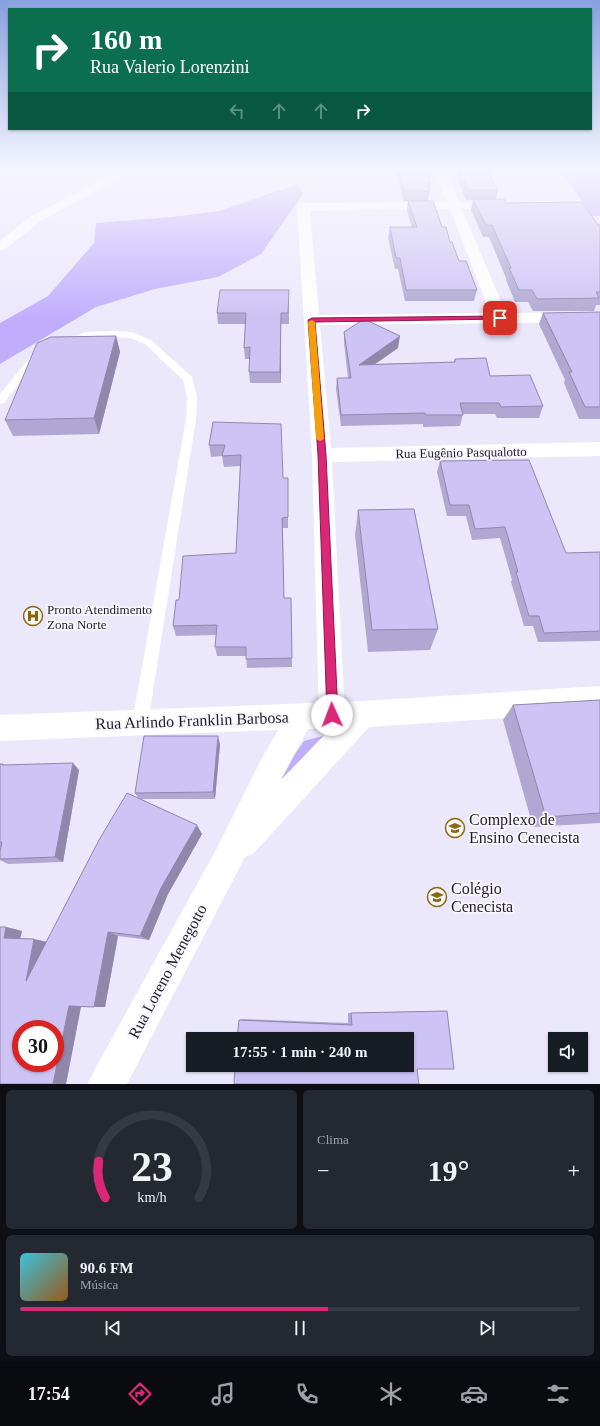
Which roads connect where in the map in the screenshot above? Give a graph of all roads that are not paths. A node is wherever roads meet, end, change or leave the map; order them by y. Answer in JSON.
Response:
{"nodes":[{"id":1,"x":36,"y":219,"type":"edge"},
{"id":2,"x":304,"y":219,"type":"edge"},
{"id":3,"x":460,"y":219,"type":"edge"},
{"id":4,"x":0,"y":246,"type":"edge"},
{"id":5,"x":600,"y":317,"type":"edge"},
{"id":6,"x":500,"y":318,"type":"junction"},
{"id":7,"x":312,"y":320,"type":"junction"},
{"id":8,"x":0,"y":401,"type":"edge"},
{"id":9,"x":600,"y":449,"type":"edge"},
{"id":10,"x":322,"y":455,"type":"junction"},
{"id":11,"x":600,"y":699,"type":"edge"},
{"id":12,"x":363,"y":714,"type":"junction"},
{"id":13,"x":332,"y":715,"type":"junction"},
{"id":14,"x":301,"y":716,"type":"junction"},
{"id":15,"x":140,"y":723,"type":"junction"},
{"id":16,"x":0,"y":728,"type":"edge"},
{"id":17,"x":228,"y":858,"type":"junction"},
{"id":18,"x":106,"y":1084,"type":"edge"}],
"edges":[{"from":1,"to":4,"type":"street"},
{"from":2,"to":7,"type":"street"},
{"from":3,"to":6,"type":"street"},
{"from":5,"to":6,"type":"street"},
{"from":6,"to":7,"type":"street"},
{"from":7,"to":10,"type":"street"},
{"from":8,"to":15,"type":"lane"},
{"from":9,"to":10,"type":"street","name":"Rua Eugênio Pasqualotto"},
{"from":10,"to":13,"type":"street"},
{"from":11,"to":12,"type":"street","name":"Rua Arlindo Franklin Barbosa"},
{"from":12,"to":13,"type":"street","name":"Rua Arlindo Franklin Barbosa"},
{"from":12,"to":17,"type":"street","name":"Rua Loreno Menegotto"},
{"from":13,"to":14,"type":"street","name":"Rua Arlindo Franklin Barbosa"},
{"from":14,"to":15,"type":"street","name":"Rua Arlindo Franklin Barbosa"},
{"from":14,"to":17,"type":"street","name":"Rua Loreno Menegotto"},
{"from":15,"to":16,"type":"street","name":"Rua Arlindo Franklin Barbosa"},
{"from":17,"to":18,"type":"street","name":"Rua Loreno Menegotto"}]}
